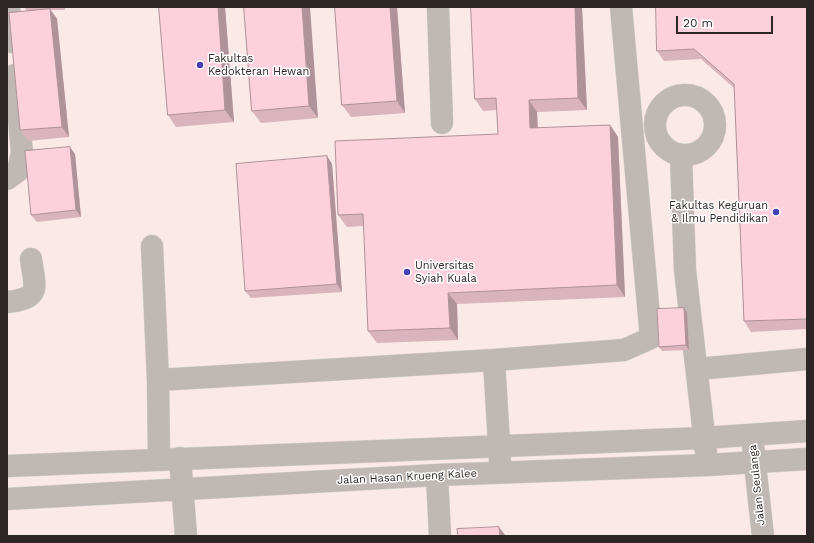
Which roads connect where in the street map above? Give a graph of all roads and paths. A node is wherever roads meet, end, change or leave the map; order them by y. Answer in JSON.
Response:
{"nodes":[{"id":1,"x":9,"y":7,"type":"edge"},
{"id":2,"x":438,"y":7,"type":"edge"},
{"id":3,"x":621,"y":7,"type":"edge"},
{"id":4,"x":442,"y":123,"type":"dead end"},
{"id":5,"x":682,"y":156,"type":"dead end"},
{"id":6,"x":7,"y":179,"type":"edge"},
{"id":7,"x":152,"y":246,"type":"dead end"},
{"id":8,"x":31,"y":259,"type":"dead end"},
{"id":9,"x":7,"y":302,"type":"edge"},
{"id":10,"x":807,"y":359,"type":"edge"},
{"id":11,"x":494,"y":360,"type":"junction"},
{"id":12,"x":697,"y":369,"type":"junction"},
{"id":13,"x":158,"y":380,"type":"junction"},
{"id":14,"x":807,"y":431,"type":"edge"},
{"id":15,"x":752,"y":434,"type":"junction"},
{"id":16,"x":704,"y":438,"type":"junction"},
{"id":17,"x":500,"y":446,"type":"junction"},
{"id":18,"x":170,"y":459,"type":"junction"},
{"id":19,"x":807,"y":459,"type":"edge"},
{"id":20,"x":755,"y":461,"type":"junction"},
{"id":21,"x":708,"y":465,"type":"junction"},
{"id":22,"x":7,"y":466,"type":"edge"},
{"id":23,"x":501,"y":472,"type":"junction"},
{"id":24,"x":436,"y":475,"type":"junction"},
{"id":25,"x":183,"y":491,"type":"junction"},
{"id":26,"x":7,"y":499,"type":"edge"},
{"id":27,"x":186,"y":536,"type":"edge"},
{"id":28,"x":440,"y":536,"type":"edge"},
{"id":29,"x":763,"y":536,"type":"edge"}],
"edges":[{"from":1,"to":6,"type":"street"},
{"from":2,"to":4,"type":"street"},
{"from":3,"to":11,"type":"street"},
{"from":5,"to":12,"type":"street"},
{"from":7,"to":13,"type":"street"},
{"from":8,"to":9,"type":"street"},
{"from":10,"to":12,"type":"street"},
{"from":11,"to":13,"type":"street"},
{"from":11,"to":17,"type":"street"},
{"from":12,"to":16,"type":"street"},
{"from":13,"to":18,"type":"street"},
{"from":14,"to":15,"type":"street"},
{"from":15,"to":16,"type":"street"},
{"from":15,"to":20,"type":"street","name":"Jalan Seulanga"},
{"from":16,"to":17,"type":"street"},
{"from":16,"to":21,"type":"street"},
{"from":17,"to":18,"type":"street"},
{"from":17,"to":23,"type":"street"},
{"from":18,"to":22,"type":"street"},
{"from":18,"to":25,"type":"street"},
{"from":19,"to":20,"type":"street","name":"Jalan Hasan Krueng Kalee"},
{"from":20,"to":21,"type":"street","name":"Jalan Hasan Krueng Kalee"},
{"from":20,"to":29,"type":"street","name":"Jalan Seulanga"},
{"from":21,"to":23,"type":"street","name":"Jalan Hasan Krueng Kalee"},
{"from":23,"to":24,"type":"street","name":"Jalan Hasan Krueng Kalee"},
{"from":24,"to":25,"type":"street","name":"Jalan Hasan Krueng Kalee"},
{"from":24,"to":28,"type":"street"},
{"from":25,"to":26,"type":"street","name":"Jalan Hasan Krueng Kalee"},
{"from":25,"to":27,"type":"street"}]}
